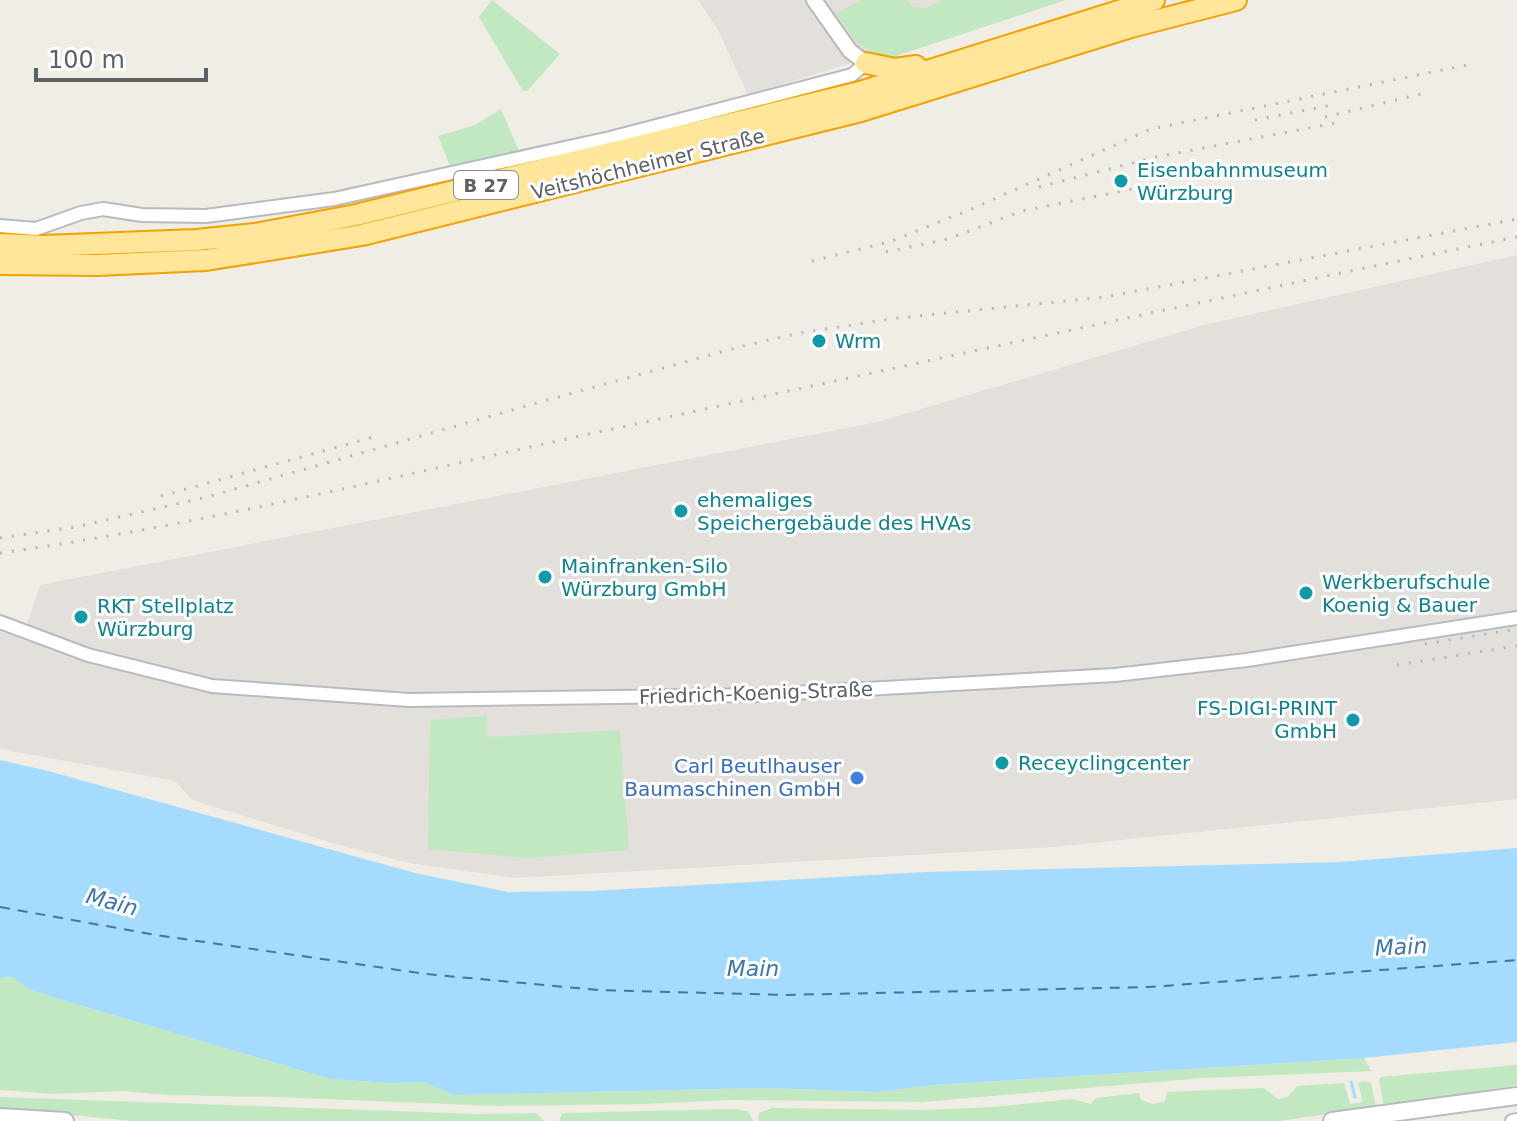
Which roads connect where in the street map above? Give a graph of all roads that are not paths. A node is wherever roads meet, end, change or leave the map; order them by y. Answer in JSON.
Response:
{"nodes":[{"id":1,"x":814,"y":0,"type":"edge"},
{"id":2,"x":1154,"y":0,"type":"edge"},
{"id":3,"x":1236,"y":0,"type":"edge"},
{"id":4,"x":866,"y":63,"type":"junction"},
{"id":5,"x":966,"y":69,"type":"junction"},
{"id":6,"x":0,"y":226,"type":"edge"},
{"id":7,"x":0,"y":244,"type":"edge"},
{"id":8,"x":0,"y":264,"type":"edge"},
{"id":9,"x":1517,"y":618,"type":"edge"},
{"id":10,"x":0,"y":622,"type":"edge"},
{"id":11,"x":1517,"y":1096,"type":"edge"},
{"id":12,"x":0,"y":1117,"type":"edge"},
{"id":13,"x":65,"y":1121,"type":"edge"},
{"id":14,"x":1332,"y":1121,"type":"edge"}],
"edges":[{"from":1,"to":4,"type":"street"},
{"from":2,"to":5,"type":"highway","name":"Veitshöchheimer Straße","number":"B 27"},
{"from":3,"to":5,"type":"highway","name":"Veitshöchheimer Straße","number":"B 27"},
{"from":4,"to":5,"type":"highway"},
{"from":4,"to":6,"type":"street","name":"Veitshöchheimer Straße"},
{"from":5,"to":7,"type":"highway","name":"Veitshöchheimer Straße","number":"B 27"},
{"from":5,"to":8,"type":"highway","name":"Veitshöchheimer Straße","number":"B 27"},
{"from":9,"to":10,"type":"street","name":"Friedrich-Koenig-Straße"},
{"from":11,"to":14,"type":"main road"},
{"from":12,"to":13,"type":"main road"}]}
